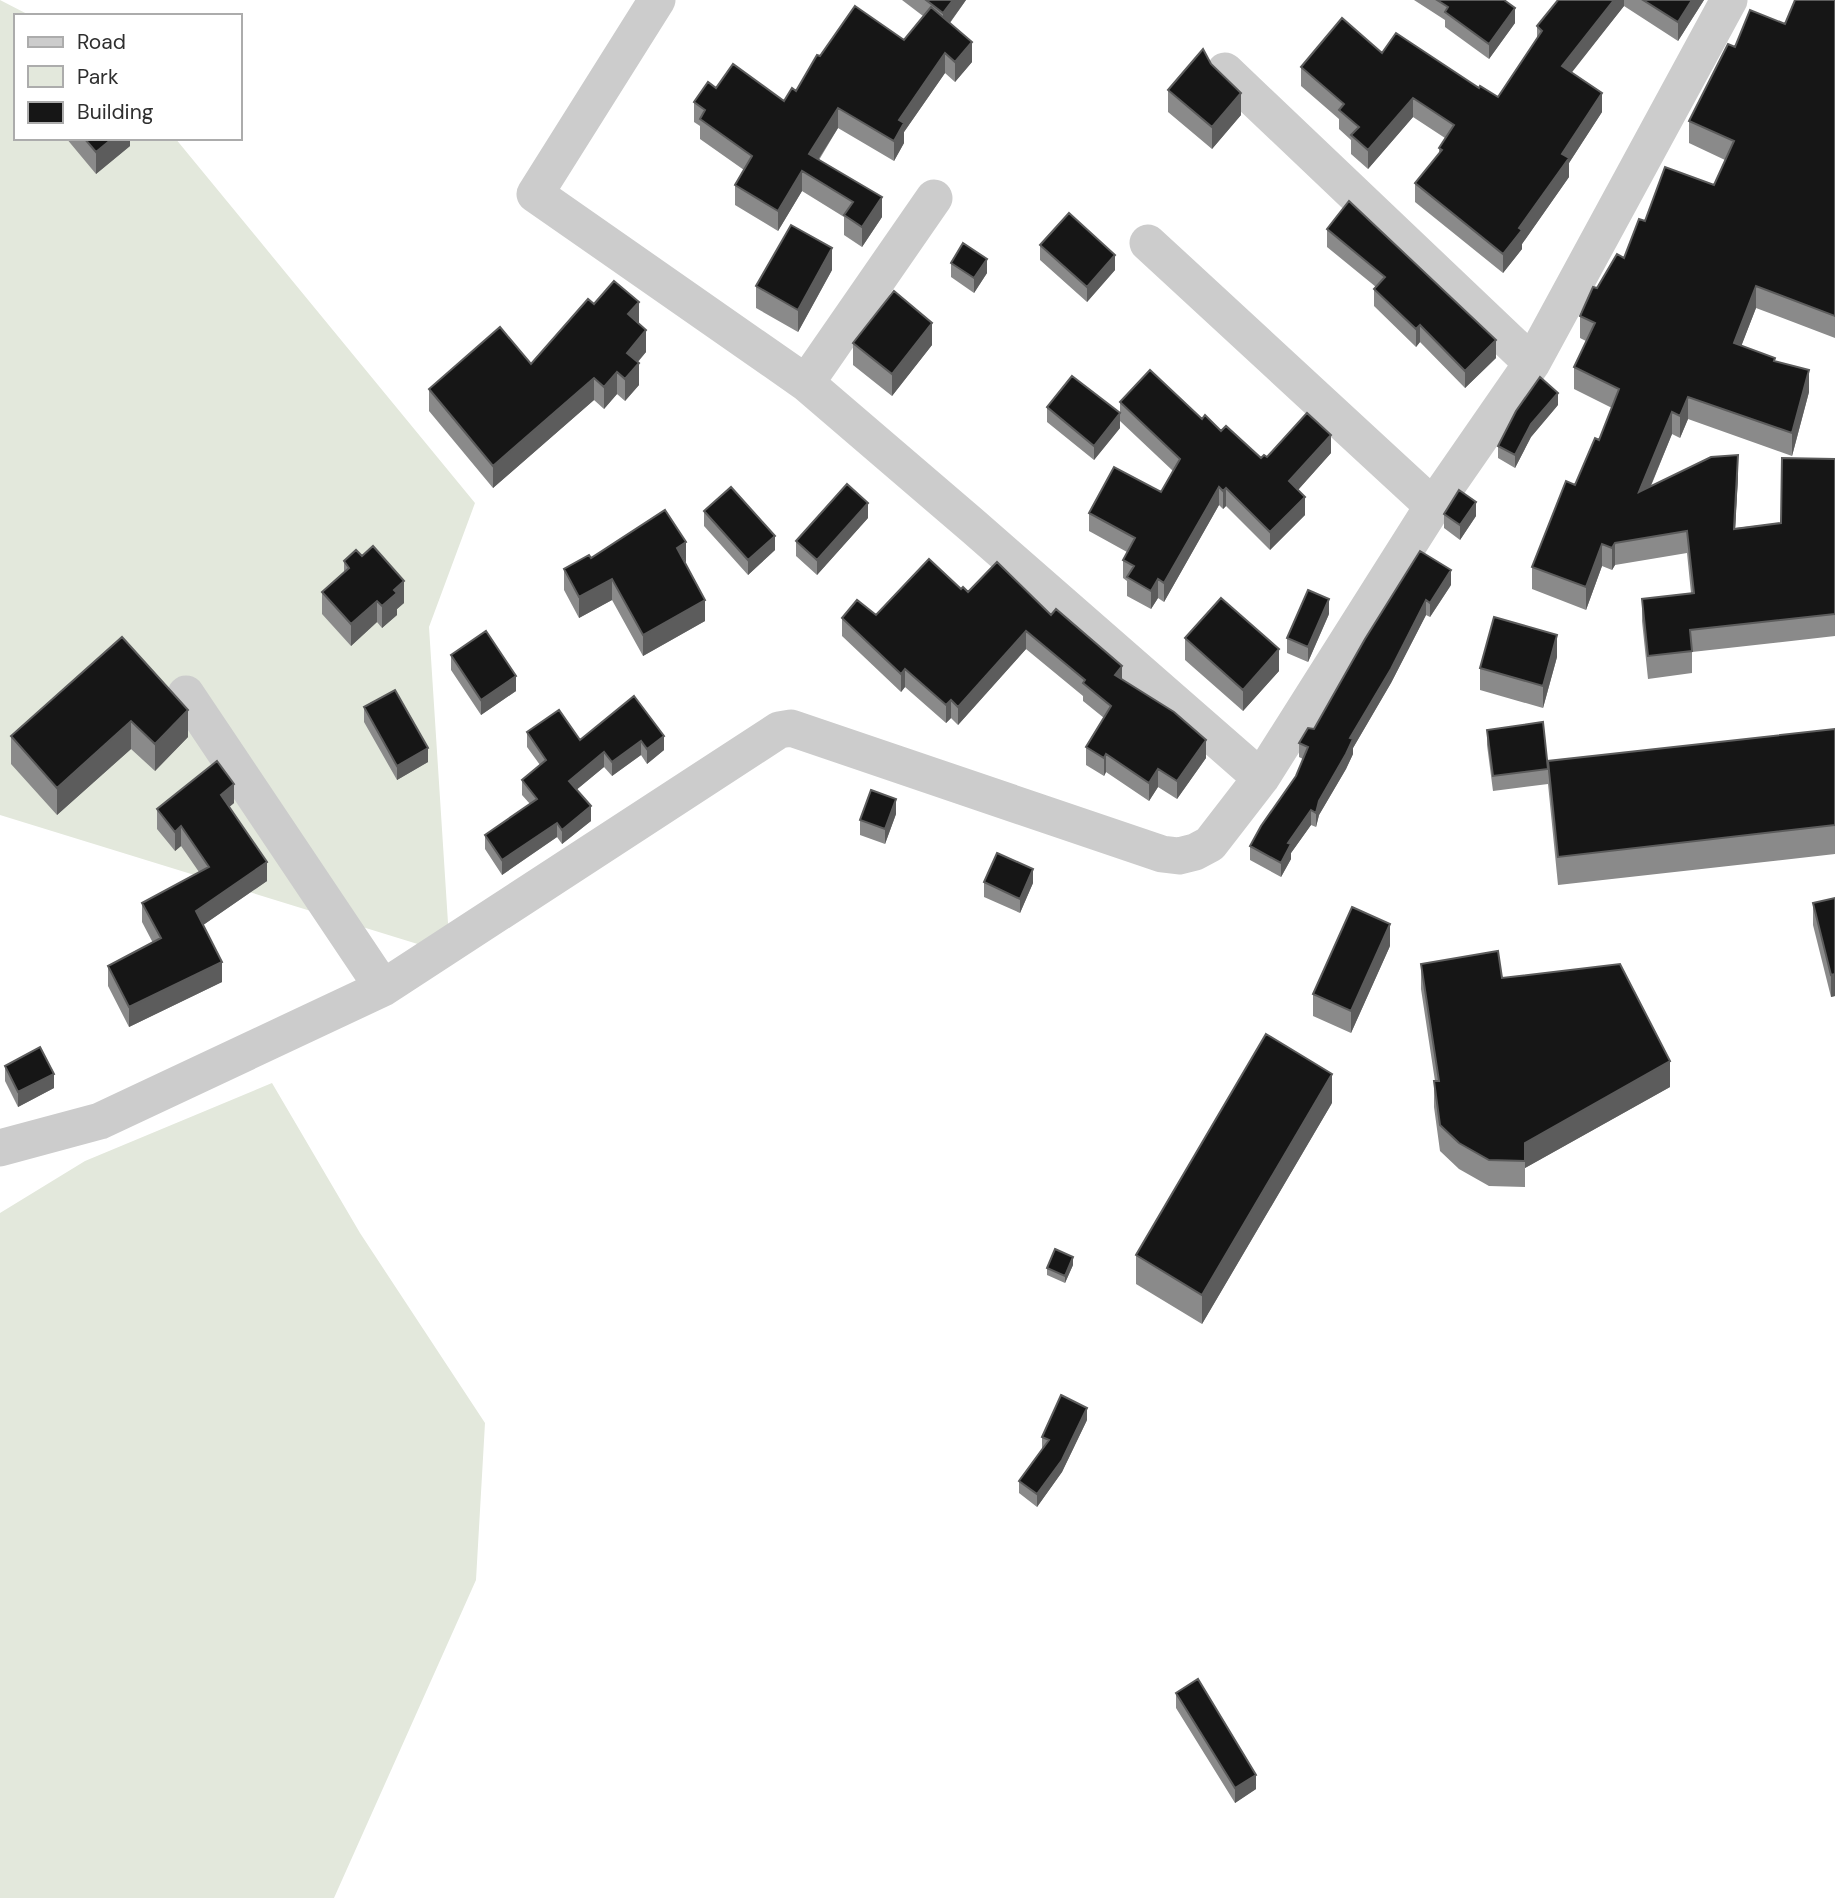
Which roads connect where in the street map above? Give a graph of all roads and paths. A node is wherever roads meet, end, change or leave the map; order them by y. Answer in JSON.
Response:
{"nodes":[{"id":1,"x":657,"y":0,"type":"edge"},
{"id":2,"x":1728,"y":0,"type":"edge"},
{"id":3,"x":1225,"y":71,"type":"dead end"},
{"id":4,"x":934,"y":198,"type":"dead end"},
{"id":5,"x":1148,"y":243,"type":"dead end"},
{"id":6,"x":1532,"y":363,"type":"junction"},
{"id":7,"x":806,"y":383,"type":"junction"},
{"id":8,"x":1433,"y":506,"type":"junction"},
{"id":9,"x":186,"y":694,"type":"dead end"},
{"id":10,"x":1261,"y":778,"type":"junction"},
{"id":11,"x":383,"y":988,"type":"junction"},
{"id":12,"x":0,"y":1148,"type":"edge"}],
"edges":[{"from":1,"to":7,"type":"street"},
{"from":2,"to":6,"type":"street"},
{"from":3,"to":6,"type":"street"},
{"from":4,"to":7,"type":"street"},
{"from":5,"to":8,"type":"street"},
{"from":6,"to":8,"type":"street"},
{"from":7,"to":10,"type":"street"},
{"from":8,"to":10,"type":"street"},
{"from":9,"to":11,"type":"street"},
{"from":10,"to":11,"type":"street"},
{"from":11,"to":12,"type":"street"}]}
